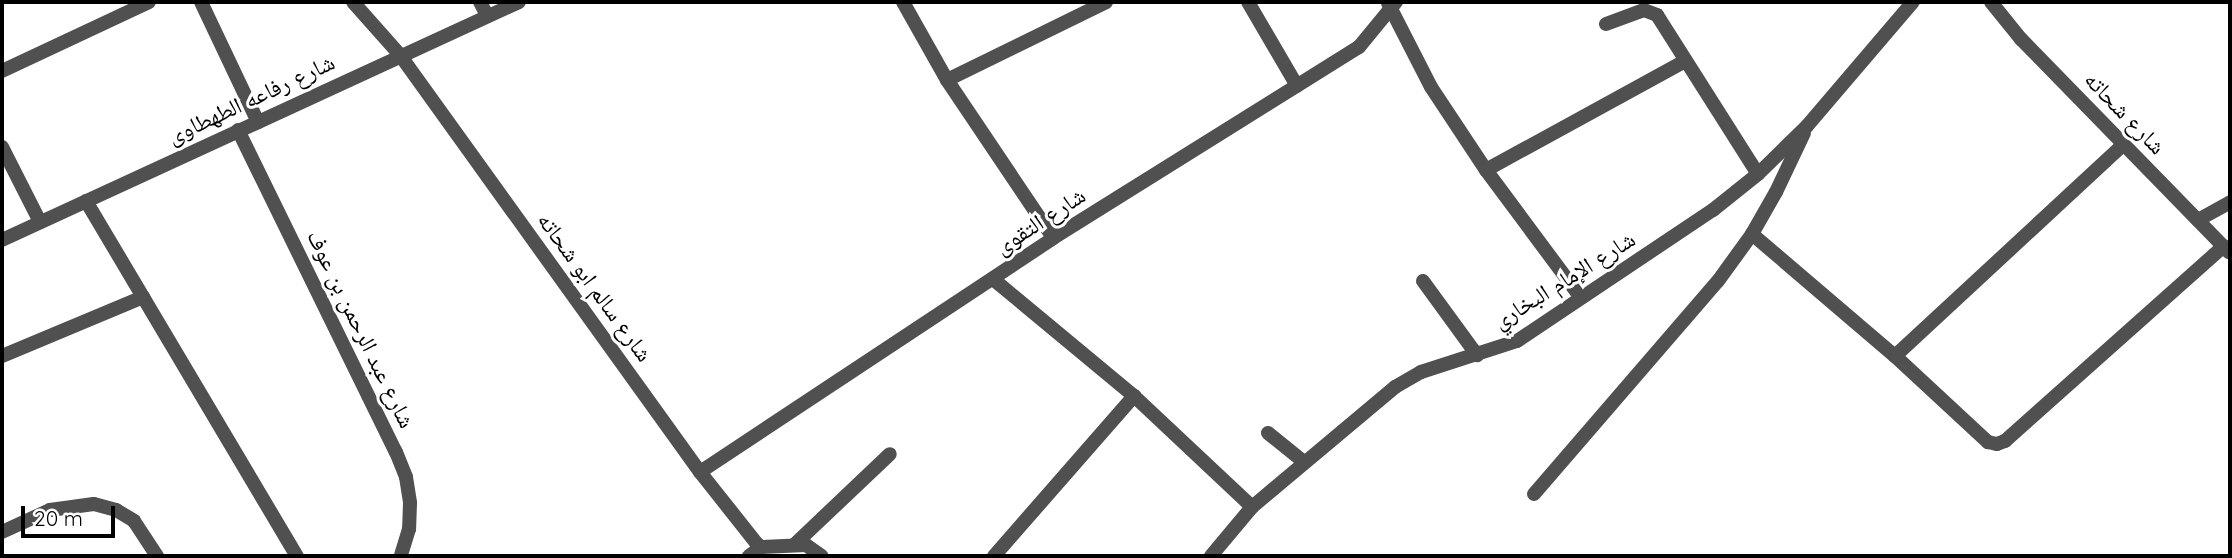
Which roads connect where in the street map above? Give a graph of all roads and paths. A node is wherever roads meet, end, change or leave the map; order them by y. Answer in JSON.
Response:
{"nodes":[{"id":1,"x":149,"y":2,"type":"edge"},
{"id":2,"x":201,"y":2,"type":"edge"},
{"id":3,"x":353,"y":2,"type":"edge"},
{"id":4,"x":519,"y":2,"type":"edge"},
{"id":5,"x":903,"y":2,"type":"edge"},
{"id":6,"x":1106,"y":2,"type":"edge"},
{"id":7,"x":1248,"y":2,"type":"edge"},
{"id":8,"x":1913,"y":2,"type":"edge"},
{"id":9,"x":1991,"y":2,"type":"edge"},
{"id":10,"x":1391,"y":4,"type":"edge"},
{"id":11,"x":483,"y":8,"type":"edge"},
{"id":12,"x":1606,"y":24,"type":"dead end"},
{"id":13,"x":400,"y":55,"type":"junction"},
{"id":14,"x":1685,"y":61,"type":"junction"},
{"id":15,"x":2,"y":71,"type":"edge"},
{"id":16,"x":947,"y":80,"type":"junction"},
{"id":17,"x":1297,"y":86,"type":"junction"},
{"id":18,"x":258,"y":122,"type":"junction"},
{"id":19,"x":1807,"y":126,"type":"junction"},
{"id":20,"x":238,"y":130,"type":"junction"},
{"id":21,"x":2123,"y":145,"type":"junction"},
{"id":22,"x":2,"y":147,"type":"edge"},
{"id":23,"x":1486,"y":170,"type":"junction"},
{"id":24,"x":1758,"y":174,"type":"junction"},
{"id":25,"x":86,"y":201,"type":"junction"},
{"id":26,"x":2230,"y":202,"type":"edge"},
{"id":27,"x":2198,"y":220,"type":"junction"},
{"id":28,"x":40,"y":222,"type":"junction"},
{"id":29,"x":1752,"y":234,"type":"junction"},
{"id":30,"x":1053,"y":238,"type":"junction"},
{"id":31,"x":2,"y":240,"type":"edge"},
{"id":32,"x":2227,"y":249,"type":"edge"},
{"id":33,"x":993,"y":279,"type":"junction"},
{"id":34,"x":1423,"y":281,"type":"dead end"},
{"id":35,"x":143,"y":297,"type":"junction"},
{"id":36,"x":1581,"y":298,"type":"junction"},
{"id":37,"x":1477,"y":355,"type":"junction"},
{"id":38,"x":2,"y":356,"type":"edge"},
{"id":39,"x":1895,"y":356,"type":"junction"},
{"id":40,"x":1134,"y":396,"type":"junction"},
{"id":41,"x":1268,"y":433,"type":"dead end"},
{"id":42,"x":890,"y":454,"type":"dead end"},
{"id":43,"x":1304,"y":462,"type":"junction"},
{"id":44,"x":700,"y":472,"type":"junction"},
{"id":45,"x":1534,"y":494,"type":"dead end"},
{"id":46,"x":1252,"y":507,"type":"junction"},
{"id":47,"x":2,"y":532,"type":"edge"},
{"id":48,"x":794,"y":545,"type":"junction"},
{"id":49,"x":761,"y":547,"type":"junction"},
{"id":50,"x":157,"y":556,"type":"edge"},
{"id":51,"x":296,"y":556,"type":"edge"},
{"id":52,"x":401,"y":556,"type":"edge"},
{"id":53,"x":749,"y":556,"type":"edge"},
{"id":54,"x":822,"y":556,"type":"edge"},
{"id":55,"x":994,"y":556,"type":"edge"},
{"id":56,"x":1211,"y":556,"type":"edge"}],
"edges":[{"from":1,"to":15,"type":"street"},
{"from":2,"to":18,"type":"street"},
{"from":3,"to":13,"type":"street","name":"شارع سالم ابو شحاته"},
{"from":4,"to":11,"type":"street","name":"شارع رفاعه الطهطاوى"},
{"from":5,"to":16,"type":"street"},
{"from":6,"to":16,"type":"street"},
{"from":7,"to":17,"type":"street"},
{"from":8,"to":19,"type":"street","name":"شارع الإمام البخاري"},
{"from":9,"to":21,"type":"street","name":"شارع شحاته"},
{"from":10,"to":17,"type":"street","name":"شارع التقوى"},
{"from":10,"to":23,"type":"street"},
{"from":11,"to":13,"type":"street","name":"شارع رفاعه الطهطاوى"},
{"from":12,"to":14,"type":"street"},
{"from":13,"to":18,"type":"street","name":"شارع رفاعه الطهطاوى"},
{"from":13,"to":44,"type":"street","name":"شارع سالم ابو شحاته"},
{"from":14,"to":23,"type":"street"},
{"from":14,"to":24,"type":"street"},
{"from":16,"to":30,"type":"street"},
{"from":17,"to":30,"type":"street","name":"شارع التقوى"},
{"from":18,"to":20,"type":"street","name":"شارع رفاعه الطهطاوى"},
{"from":19,"to":24,"type":"street","name":"شارع الإمام البخاري"},
{"from":19,"to":29,"type":"street"},
{"from":20,"to":25,"type":"street","name":"شارع رفاعه الطهطاوى"},
{"from":20,"to":52,"type":"street","name":"شارع عبد الرحمن بن عوف"},
{"from":21,"to":27,"type":"street","name":"شارع شحاته"},
{"from":21,"to":39,"type":"street"},
{"from":22,"to":28,"type":"street"},
{"from":23,"to":36,"type":"street"},
{"from":24,"to":36,"type":"street","name":"شارع الإمام البخاري"},
{"from":25,"to":28,"type":"street","name":"شارع رفاعه الطهطاوى"},
{"from":25,"to":35,"type":"street"},
{"from":26,"to":27,"type":"street"},
{"from":27,"to":32,"type":"street","name":"شارع شحاته"},
{"from":28,"to":31,"type":"street","name":"شارع رفاعه الطهطاوى"},
{"from":29,"to":39,"type":"street"},
{"from":29,"to":45,"type":"street"},
{"from":30,"to":33,"type":"street","name":"شارع التقوى"},
{"from":32,"to":39,"type":"street"},
{"from":33,"to":40,"type":"street"},
{"from":33,"to":44,"type":"street","name":"شارع التقوى"},
{"from":34,"to":37,"type":"street"},
{"from":35,"to":38,"type":"street"},
{"from":35,"to":51,"type":"street"},
{"from":36,"to":37,"type":"street","name":"شارع الإمام البخاري"},
{"from":37,"to":43,"type":"street","name":"شارع الإمام البخاري"},
{"from":40,"to":46,"type":"street"},
{"from":40,"to":55,"type":"street"},
{"from":41,"to":43,"type":"street"},
{"from":42,"to":48,"type":"street"},
{"from":43,"to":46,"type":"street","name":"شارع الإمام البخاري"},
{"from":44,"to":49,"type":"street","name":"شارع سالم ابو شحاته"},
{"from":46,"to":56,"type":"street","name":"شارع الإمام البخاري"},
{"from":47,"to":50,"type":"street"},
{"from":48,"to":49,"type":"street"},
{"from":48,"to":54,"type":"street"},
{"from":49,"to":53,"type":"street"}]}
